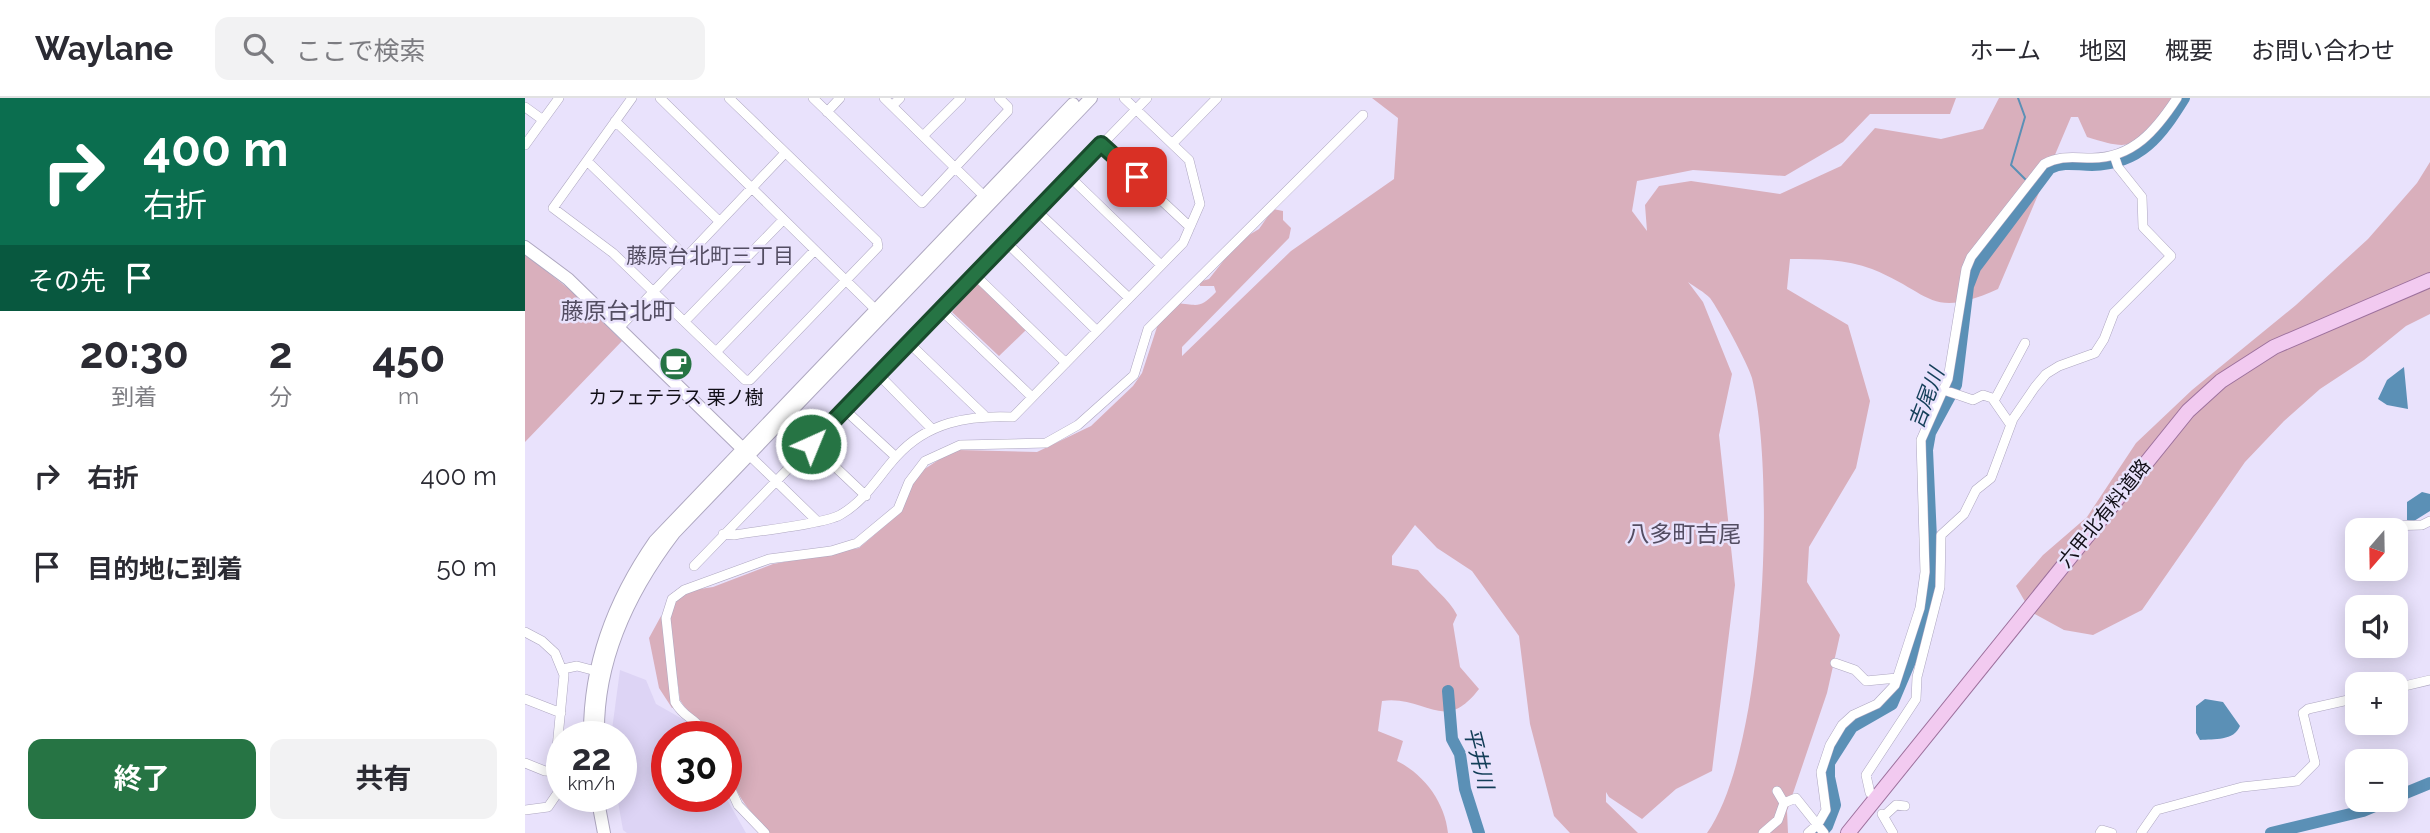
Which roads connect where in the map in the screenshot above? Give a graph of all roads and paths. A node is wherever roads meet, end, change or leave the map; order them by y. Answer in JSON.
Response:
{"nodes":[{"id":1,"x":559,"y":98,"type":"edge"},
{"id":2,"x":632,"y":98,"type":"edge"},
{"id":3,"x":660,"y":98,"type":"edge"},
{"id":4,"x":729,"y":98,"type":"edge"},
{"id":5,"x":813,"y":98,"type":"edge"},
{"id":6,"x":840,"y":98,"type":"edge"},
{"id":7,"x":884,"y":98,"type":"edge"},
{"id":8,"x":901,"y":98,"type":"edge"},
{"id":9,"x":961,"y":98,"type":"edge"},
{"id":10,"x":999,"y":98,"type":"edge"},
{"id":11,"x":1080,"y":98,"type":"edge"},
{"id":12,"x":1091,"y":98,"type":"edge"},
{"id":13,"x":1124,"y":98,"type":"edge"},
{"id":14,"x":1147,"y":98,"type":"edge"},
{"id":15,"x":1217,"y":98,"type":"edge"},
{"id":16,"x":2177,"y":98,"type":"edge"},
{"id":17,"x":893,"y":106,"type":"junction"},
{"id":18,"x":525,"y":107,"type":"edge"},
{"id":19,"x":1136,"y":109,"type":"junction"},
{"id":20,"x":827,"y":112,"type":"junction"},
{"id":21,"x":1363,"y":116,"type":"dead end"},
{"id":22,"x":543,"y":120,"type":"junction"},
{"id":23,"x":615,"y":121,"type":"junction"},
{"id":24,"x":923,"y":136,"type":"junction"},
{"id":25,"x":1101,"y":144,"type":"junction"},
{"id":26,"x":1173,"y":144,"type":"junction"},
{"id":27,"x":525,"y":145,"type":"edge"},
{"id":28,"x":785,"y":153,"type":"junction"},
{"id":29,"x":2116,"y":160,"type":"junction"},
{"id":30,"x":587,"y":161,"type":"junction"},
{"id":31,"x":955,"y":167,"type":"junction"},
{"id":32,"x":1070,"y":177,"type":"junction"},
{"id":33,"x":752,"y":187,"type":"junction"},
{"id":34,"x":985,"y":197,"type":"junction"},
{"id":35,"x":1037,"y":211,"type":"junction"},
{"id":36,"x":783,"y":219,"type":"junction"},
{"id":37,"x":719,"y":221,"type":"junction"},
{"id":38,"x":1190,"y":227,"type":"junction"},
{"id":39,"x":1007,"y":243,"type":"junction"},
{"id":40,"x":525,"y":247,"type":"edge"},
{"id":41,"x":815,"y":250,"type":"junction"},
{"id":42,"x":685,"y":256,"type":"junction"},
{"id":43,"x":1161,"y":265,"type":"junction"},
{"id":44,"x":975,"y":275,"type":"junction"},
{"id":45,"x":847,"y":280,"type":"junction"},
{"id":46,"x":2430,"y":280,"type":"edge"},
{"id":47,"x":2430,"y":290,"type":"edge"},
{"id":48,"x":652,"y":291,"type":"junction"},
{"id":49,"x":1129,"y":298,"type":"junction"},
{"id":50,"x":875,"y":309,"type":"junction"},
{"id":51,"x":941,"y":310,"type":"junction"},
{"id":52,"x":685,"y":321,"type":"junction"},
{"id":53,"x":619,"y":328,"type":"junction"},
{"id":54,"x":1097,"y":331,"type":"junction"},
{"id":55,"x":909,"y":343,"type":"junction"},
{"id":56,"x":2025,"y":343,"type":"dead end"},
{"id":57,"x":716,"y":352,"type":"junction"},
{"id":58,"x":1066,"y":363,"type":"junction"},
{"id":59,"x":879,"y":375,"type":"junction"},
{"id":60,"x":1944,"y":390,"type":"junction"},
{"id":61,"x":1033,"y":397,"type":"junction"},
{"id":62,"x":1994,"y":401,"type":"junction"},
{"id":63,"x":845,"y":410,"type":"junction"},
{"id":64,"x":984,"y":415,"type":"junction"},
{"id":65,"x":2010,"y":424,"type":"junction"},
{"id":66,"x":932,"y":429,"type":"junction"},
{"id":67,"x":811,"y":444,"type":"junction"},
{"id":68,"x":745,"y":451,"type":"junction"},
{"id":69,"x":896,"y":457,"type":"junction"},
{"id":70,"x":776,"y":480,"type":"junction"},
{"id":71,"x":866,"y":496,"type":"junction"},
{"id":72,"x":816,"y":520,"type":"junction"},
{"id":73,"x":2430,"y":521,"type":"edge"},
{"id":74,"x":2408,"y":525,"type":"edge"},
{"id":75,"x":723,"y":534,"type":"junction"},
{"id":76,"x":1932,"y":534,"type":"junction"},
{"id":77,"x":694,"y":566,"type":"dead end"},
{"id":78,"x":525,"y":632,"type":"edge"},
{"id":79,"x":1835,"y":663,"type":"dead end"},
{"id":80,"x":563,"y":669,"type":"junction"},
{"id":81,"x":596,"y":671,"type":"junction"},
{"id":82,"x":1897,"y":678,"type":"junction"},
{"id":83,"x":2430,"y":680,"type":"edge"},
{"id":84,"x":2408,"y":685,"type":"edge"},
{"id":85,"x":525,"y":699,"type":"edge"},
{"id":86,"x":2345,"y":701,"type":"edge"},
{"id":87,"x":561,"y":713,"type":"junction"},
{"id":88,"x":561,"y":721,"type":"edge"},
{"id":89,"x":591,"y":721,"type":"edge"},
{"id":90,"x":599,"y":721,"type":"edge"},
{"id":91,"x":699,"y":721,"type":"edge"},
{"id":92,"x":525,"y":763,"type":"edge"},
{"id":93,"x":546,"y":771,"type":"edge"},
{"id":94,"x":1777,"y":791,"type":"dead end"},
{"id":95,"x":1870,"y":793,"type":"dead end"},
{"id":96,"x":1784,"y":803,"type":"junction"},
{"id":97,"x":1905,"y":806,"type":"dead end"},
{"id":98,"x":546,"y":807,"type":"edge"},
{"id":99,"x":742,"y":809,"type":"edge"},
{"id":100,"x":525,"y":810,"type":"edge"},
{"id":101,"x":600,"y":812,"type":"edge"},
{"id":102,"x":608,"y":812,"type":"edge"},
{"id":103,"x":1820,"y":828,"type":"edge"},
{"id":104,"x":604,"y":833,"type":"edge"},
{"id":105,"x":612,"y":833,"type":"edge"},
{"id":106,"x":765,"y":833,"type":"edge"},
{"id":107,"x":1763,"y":833,"type":"edge"},
{"id":108,"x":1808,"y":833,"type":"edge"},
{"id":109,"x":1848,"y":833,"type":"edge"},
{"id":110,"x":1859,"y":833,"type":"edge"},
{"id":111,"x":1893,"y":833,"type":"edge"},
{"id":112,"x":2101,"y":833,"type":"edge"},
{"id":113,"x":2112,"y":833,"type":"edge"},
{"id":114,"x":2141,"y":833,"type":"edge"}],
"edges":[{"from":1,"to":22,"type":"street"},
{"from":2,"to":23,"type":"street"},
{"from":3,"to":33,"type":"street"},
{"from":4,"to":28,"type":"street"},
{"from":5,"to":20,"type":"street"},
{"from":6,"to":20,"type":"street"},
{"from":7,"to":17,"type":"street"},
{"from":8,"to":17,"type":"street"},
{"from":9,"to":24,"type":"street"},
{"from":10,"to":31,"type":"street"},
{"from":11,"to":34,"type":"street"},
{"from":12,"to":68,"type":"street"},
{"from":13,"to":19,"type":"street"},
{"from":14,"to":19,"type":"street"},
{"from":15,"to":26,"type":"street"},
{"from":16,"to":29,"type":"street"},
{"from":17,"to":24,"type":"street"},
{"from":18,"to":22,"type":"street"},
{"from":19,"to":25,"type":"street"},
{"from":19,"to":26,"type":"street"},
{"from":20,"to":31,"type":"street"},
{"from":21,"to":91,"type":"street"},
{"from":22,"to":27,"type":"street"},
{"from":23,"to":30,"type":"street"},
{"from":23,"to":37,"type":"street"},
{"from":24,"to":31,"type":"street"},
{"from":25,"to":32,"type":"street"},
{"from":25,"to":38,"type":"street"},
{"from":26,"to":38,"type":"street"},
{"from":28,"to":33,"type":"street"},
{"from":28,"to":45,"type":"street"},
{"from":29,"to":60,"type":"street"},
{"from":29,"to":65,"type":"street"},
{"from":30,"to":42,"type":"street"},
{"from":30,"to":48,"type":"street"},
{"from":31,"to":34,"type":"street"},
{"from":32,"to":35,"type":"street"},
{"from":32,"to":43,"type":"street"},
{"from":33,"to":36,"type":"street"},
{"from":33,"to":37,"type":"street"},
{"from":34,"to":50,"type":"street"},
{"from":35,"to":39,"type":"street"},
{"from":35,"to":49,"type":"street"},
{"from":36,"to":41,"type":"street"},
{"from":36,"to":52,"type":"street"},
{"from":37,"to":42,"type":"street"},
{"from":38,"to":43,"type":"street"},
{"from":39,"to":44,"type":"street"},
{"from":39,"to":54,"type":"street"},
{"from":40,"to":53,"type":"street"},
{"from":41,"to":45,"type":"street"},
{"from":41,"to":57,"type":"street"},
{"from":42,"to":48,"type":"street"},
{"from":43,"to":49,"type":"street"},
{"from":44,"to":51,"type":"street"},
{"from":44,"to":58,"type":"street"},
{"from":45,"to":50,"type":"street"},
{"from":45,"to":57,"type":"street"},
{"from":46,"to":109,"type":"main road","name":"六甲北有料道路"},
{"from":47,"to":110,"type":"main road","name":"六甲北有料道路"},
{"from":48,"to":52,"type":"street"},
{"from":48,"to":53,"type":"street"},
{"from":49,"to":54,"type":"street"},
{"from":50,"to":68,"type":"street"},
{"from":51,"to":55,"type":"street"},
{"from":51,"to":61,"type":"street"},
{"from":52,"to":57,"type":"street"},
{"from":53,"to":68,"type":"street"},
{"from":54,"to":58,"type":"street"},
{"from":55,"to":59,"type":"street"},
{"from":55,"to":64,"type":"street"},
{"from":56,"to":62,"type":"street"},
{"from":58,"to":61,"type":"street"},
{"from":59,"to":63,"type":"street"},
{"from":59,"to":66,"type":"street"},
{"from":60,"to":62,"type":"street"},
{"from":60,"to":76,"type":"street"},
{"from":61,"to":64,"type":"street"},
{"from":62,"to":65,"type":"street"},
{"from":63,"to":67,"type":"street"},
{"from":63,"to":69,"type":"street"},
{"from":64,"to":66,"type":"street"},
{"from":65,"to":76,"type":"street"},
{"from":66,"to":69,"type":"street"},
{"from":67,"to":70,"type":"street"},
{"from":67,"to":71,"type":"street"},
{"from":68,"to":70,"type":"street"},
{"from":68,"to":81,"type":"street"},
{"from":68,"to":90,"type":"street"},
{"from":69,"to":71,"type":"street"},
{"from":70,"to":72,"type":"street"},
{"from":70,"to":75,"type":"street"},
{"from":71,"to":72,"type":"street"},
{"from":72,"to":75,"type":"street"},
{"from":73,"to":74,"type":"street"},
{"from":75,"to":77,"type":"street"},
{"from":76,"to":82,"type":"street"},
{"from":76,"to":95,"type":"street"},
{"from":78,"to":80,"type":"street"},
{"from":79,"to":82,"type":"street"},
{"from":80,"to":81,"type":"street"},
{"from":80,"to":87,"type":"street"},
{"from":81,"to":89,"type":"street"},
{"from":82,"to":103,"type":"street"},
{"from":83,"to":84,"type":"street"},
{"from":85,"to":87,"type":"street"},
{"from":86,"to":114,"type":"street"},
{"from":87,"to":88,"type":"street"},
{"from":92,"to":93,"type":"street"},
{"from":94,"to":96,"type":"street"},
{"from":96,"to":103,"type":"street"},
{"from":96,"to":107,"type":"street"},
{"from":97,"to":111,"type":"street"},
{"from":98,"to":100,"type":"street"},
{"from":99,"to":106,"type":"street"},
{"from":101,"to":104,"type":"street"},
{"from":102,"to":105,"type":"street"},
{"from":103,"to":108,"type":"street"},
{"from":112,"to":113,"type":"street"}]}
